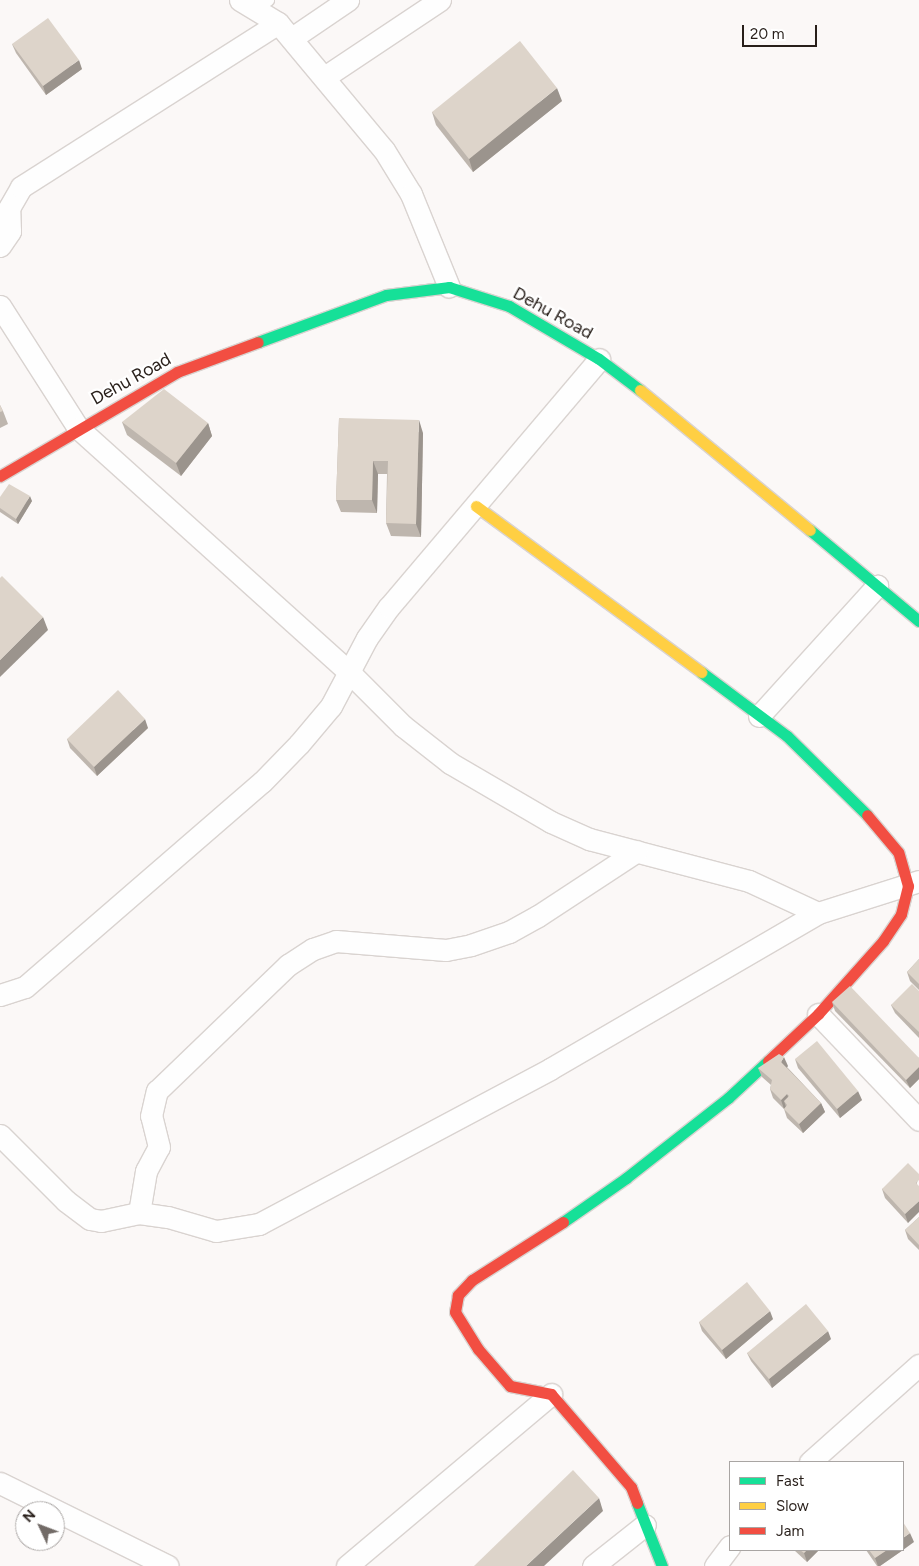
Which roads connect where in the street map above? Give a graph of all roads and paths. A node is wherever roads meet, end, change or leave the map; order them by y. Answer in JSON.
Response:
{"nodes":[{"id":1,"x":348,"y":0,"type":"edge"},
{"id":2,"x":440,"y":0,"type":"edge"},
{"id":3,"x":254,"y":3,"type":"edge"},
{"id":4,"x":285,"y":31,"type":"junction"},
{"id":5,"x":326,"y":76,"type":"junction"},
{"id":6,"x":0,"y":246,"type":"edge"},
{"id":7,"x":449,"y":287,"type":"junction"},
{"id":8,"x":0,"y":306,"type":"edge"},
{"id":9,"x":599,"y":359,"type":"junction"},
{"id":10,"x":78,"y":428,"type":"junction"},
{"id":11,"x":0,"y":476,"type":"edge"},
{"id":12,"x":476,"y":506,"type":"junction"},
{"id":13,"x":877,"y":586,"type":"junction"},
{"id":14,"x":919,"y":621,"type":"edge"},
{"id":15,"x":351,"y":674,"type":"junction"},
{"id":16,"x":759,"y":716,"type":"junction"},
{"id":17,"x":637,"y":851,"type":"junction"},
{"id":18,"x":913,"y":883,"type":"edge"},
{"id":19,"x":818,"y":913,"type":"junction"},
{"id":20,"x":0,"y":995,"type":"edge"},
{"id":21,"x":818,"y":1014,"type":"junction"},
{"id":22,"x":919,"y":1120,"type":"edge"},
{"id":23,"x":0,"y":1135,"type":"edge"},
{"id":24,"x":139,"y":1213,"type":"junction"},
{"id":25,"x":919,"y":1365,"type":"edge"},
{"id":26,"x":551,"y":1394,"type":"junction"},
{"id":27,"x":811,"y":1461,"type":"edge"},
{"id":28,"x":0,"y":1484,"type":"edge"},
{"id":29,"x":645,"y":1525,"type":"junction"},
{"id":30,"x":729,"y":1547,"type":"edge"},
{"id":31,"x":168,"y":1566,"type":"edge"},
{"id":32,"x":347,"y":1566,"type":"edge"},
{"id":33,"x":593,"y":1566,"type":"edge"},
{"id":34,"x":662,"y":1566,"type":"edge"},
{"id":35,"x":715,"y":1566,"type":"edge"}],
"edges":[{"from":1,"to":4,"type":"street"},
{"from":2,"to":5,"type":"street"},
{"from":3,"to":4,"type":"street"},
{"from":4,"to":5,"type":"street"},
{"from":4,"to":6,"type":"street"},
{"from":5,"to":7,"type":"street"},
{"from":7,"to":9,"type":"street","name":"Dehu Road"},
{"from":7,"to":10,"type":"street","name":"Dehu Road"},
{"from":8,"to":10,"type":"street"},
{"from":9,"to":12,"type":"street"},
{"from":9,"to":13,"type":"street","name":"Dehu Road"},
{"from":10,"to":11,"type":"street","name":"Dehu Road"},
{"from":10,"to":15,"type":"street"},
{"from":12,"to":15,"type":"street"},
{"from":12,"to":16,"type":"street"},
{"from":13,"to":14,"type":"street","name":"Dehu Road"},
{"from":13,"to":16,"type":"street"},
{"from":15,"to":17,"type":"street"},
{"from":15,"to":20,"type":"street"},
{"from":16,"to":18,"type":"street"},
{"from":17,"to":19,"type":"street"},
{"from":17,"to":24,"type":"street"},
{"from":18,"to":19,"type":"street"},
{"from":18,"to":21,"type":"street"},
{"from":19,"to":24,"type":"street"},
{"from":21,"to":22,"type":"street"},
{"from":21,"to":26,"type":"street"},
{"from":23,"to":24,"type":"street"},
{"from":25,"to":27,"type":"street"},
{"from":26,"to":29,"type":"street"},
{"from":26,"to":32,"type":"street"},
{"from":28,"to":31,"type":"street"},
{"from":29,"to":33,"type":"street"},
{"from":29,"to":34,"type":"street"},
{"from":30,"to":35,"type":"street"}]}
